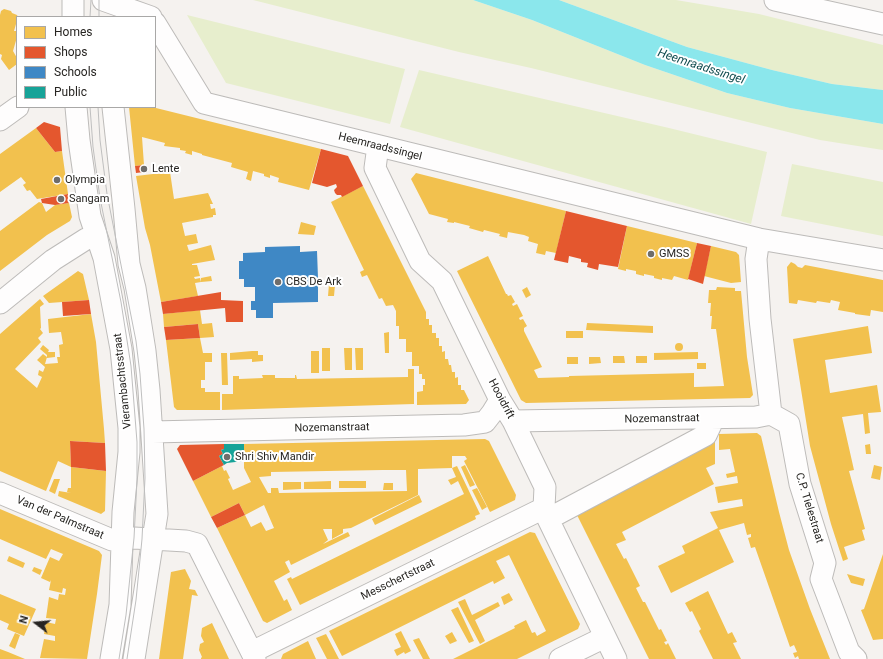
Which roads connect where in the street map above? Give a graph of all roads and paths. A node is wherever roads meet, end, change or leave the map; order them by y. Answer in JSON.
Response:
{"nodes":[{"id":1,"x":73,"y":0,"type":"edge"},
{"id":2,"x":775,"y":0,"type":"edge"},
{"id":3,"x":110,"y":5,"type":"edge"},
{"id":4,"x":73,"y":16,"type":"edge"},
{"id":5,"x":148,"y":16,"type":"edge"},
{"id":6,"x":883,"y":24,"type":"edge"},
{"id":7,"x":156,"y":25,"type":"edge"},
{"id":8,"x":17,"y":108,"type":"edge"},
{"id":9,"x":76,"y":108,"type":"edge"},
{"id":10,"x":113,"y":108,"type":"edge"},
{"id":11,"x":0,"y":120,"type":"edge"},
{"id":12,"x":378,"y":146,"type":"junction"},
{"id":13,"x":96,"y":236,"type":"junction"},
{"id":14,"x":759,"y":239,"type":"junction"},
{"id":15,"x":883,"y":260,"type":"edge"},
{"id":16,"x":0,"y":303,"type":"edge"},
{"id":17,"x":500,"y":400,"type":"junction"},
{"id":18,"x":771,"y":414,"type":"junction"},
{"id":19,"x":714,"y":418,"type":"junction"},
{"id":20,"x":513,"y":422,"type":"junction"},
{"id":21,"x":152,"y":432,"type":"junction"},
{"id":22,"x":0,"y":493,"type":"edge"},
{"id":23,"x":546,"y":513,"type":"junction"},
{"id":24,"x":122,"y":539,"type":"junction"},
{"id":25,"x":154,"y":539,"type":"junction"},
{"id":26,"x":605,"y":637,"type":"junction"},
{"id":27,"x":254,"y":656,"type":"edge"},
{"id":28,"x":111,"y":659,"type":"edge"},
{"id":29,"x":134,"y":659,"type":"edge"},
{"id":30,"x":560,"y":659,"type":"edge"},
{"id":31,"x":616,"y":659,"type":"edge"},
{"id":32,"x":856,"y":659,"type":"edge"}],
"edges":[{"from":1,"to":4,"type":"street"},
{"from":2,"to":6,"type":"street"},
{"from":3,"to":5,"type":"street"},
{"from":7,"to":12,"type":"street","name":"Heemraadssingel"},
{"from":8,"to":11,"type":"street"},
{"from":9,"to":13,"type":"street","name":"Vierambachtsstraat"},
{"from":10,"to":21,"type":"street"},
{"from":12,"to":14,"type":"street","name":"Heemraadssingel"},
{"from":12,"to":17,"type":"street","name":"Hooidrift"},
{"from":13,"to":16,"type":"street"},
{"from":13,"to":24,"type":"street","name":"Vierambachtsstraat"},
{"from":14,"to":15,"type":"street","name":"Heemraadssingel"},
{"from":14,"to":18,"type":"street"},
{"from":17,"to":20,"type":"street","name":"Hooidrift"},
{"from":17,"to":21,"type":"street","name":"Nozemanstraat"},
{"from":18,"to":19,"type":"street","name":"Nozemanstraat"},
{"from":18,"to":32,"type":"street","name":"C.P. Tielestraat"},
{"from":19,"to":20,"type":"street","name":"Nozemanstraat"},
{"from":19,"to":23,"type":"street","name":"Nozemanstraat"},
{"from":20,"to":23,"type":"street","name":"Hooidrift"},
{"from":21,"to":25,"type":"street"},
{"from":22,"to":24,"type":"street","name":"Van der Palmstraat"},
{"from":23,"to":26,"type":"street","name":"Hooidrift"},
{"from":23,"to":27,"type":"street","name":"Messchertstraat"},
{"from":24,"to":25,"type":"street","name":"Van der Palmstraat"},
{"from":24,"to":28,"type":"street","name":"Vierambachtsstraat"},
{"from":25,"to":27,"type":"street","name":"Van der Palmstraat"},
{"from":25,"to":29,"type":"street"},
{"from":26,"to":30,"type":"street"},
{"from":26,"to":31,"type":"street","name":"Hooidrift"}]}
